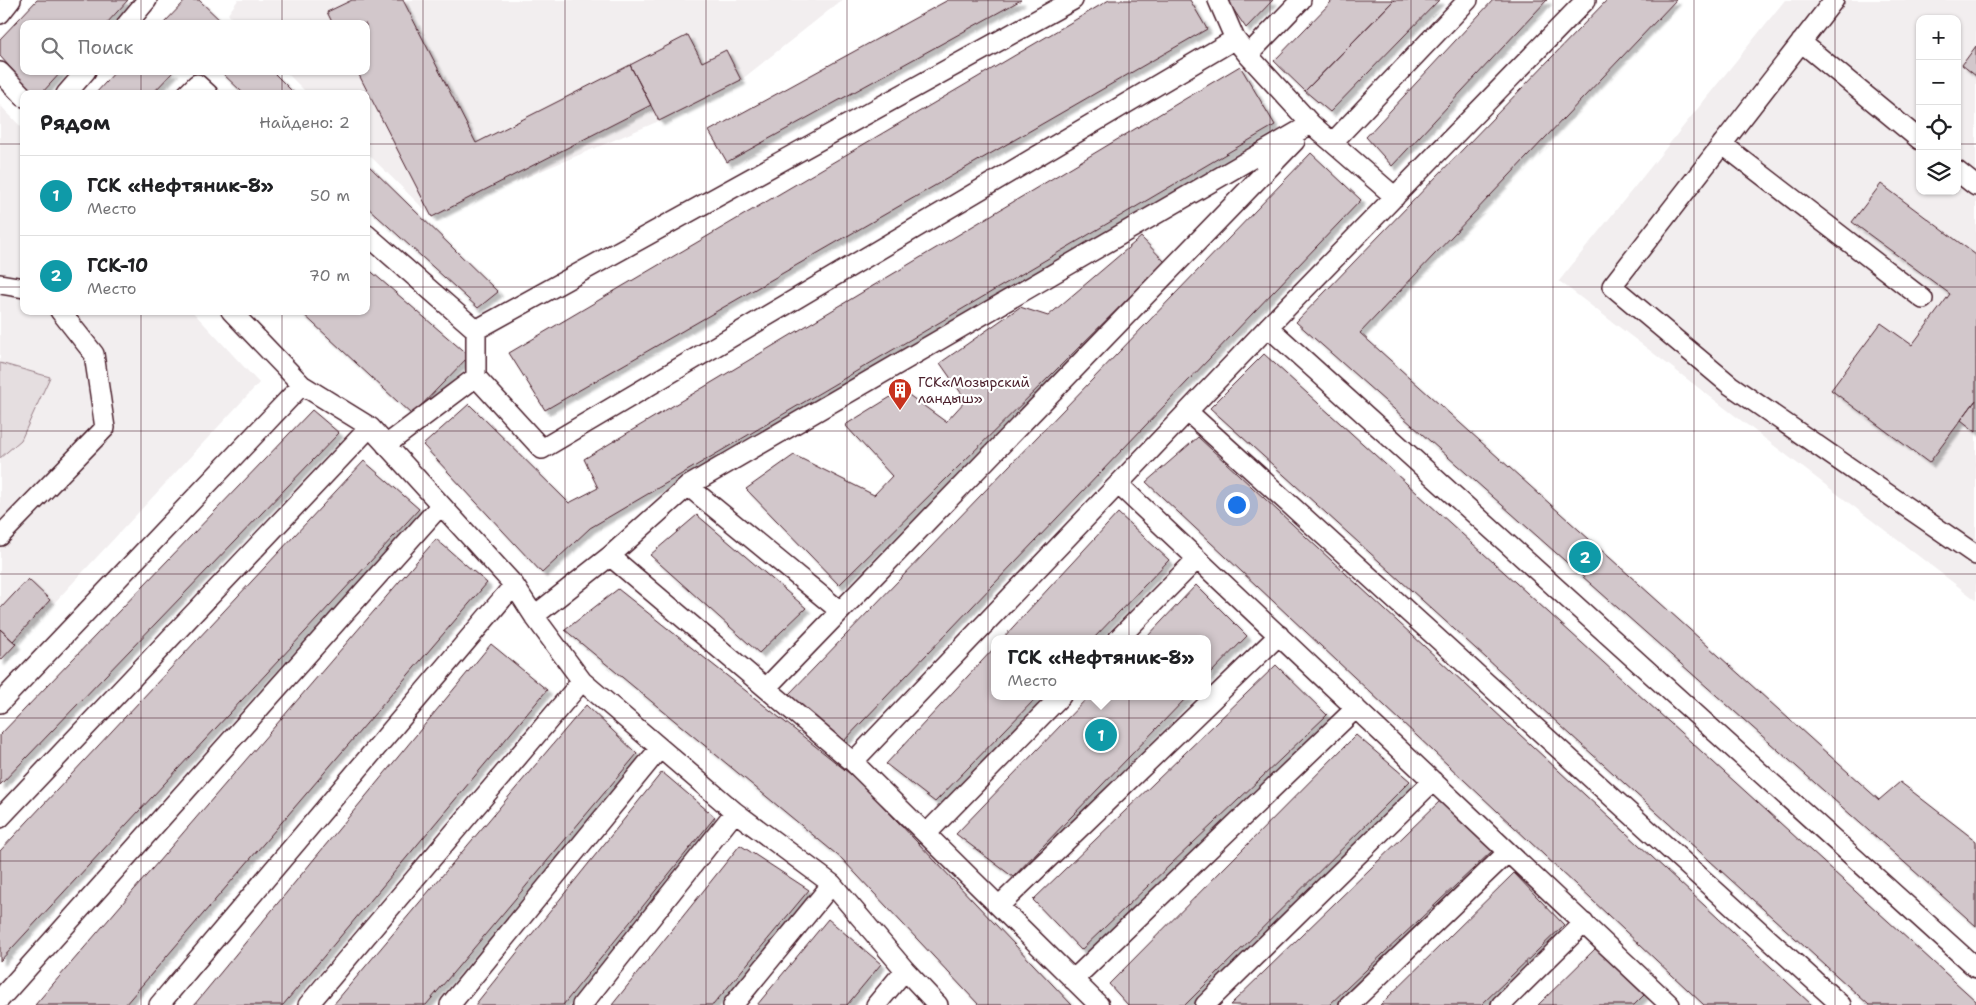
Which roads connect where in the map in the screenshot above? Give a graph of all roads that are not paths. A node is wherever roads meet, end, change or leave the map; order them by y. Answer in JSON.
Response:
{"nodes":[{"id":1,"x":11,"y":0,"type":"edge"},
{"id":2,"x":147,"y":0,"type":"edge"},
{"id":3,"x":1073,"y":0,"type":"edge"},
{"id":4,"x":1218,"y":0,"type":"edge"},
{"id":5,"x":1301,"y":0,"type":"edge"},
{"id":6,"x":1468,"y":0,"type":"edge"},
{"id":7,"x":1586,"y":0,"type":"edge"},
{"id":8,"x":1834,"y":0,"type":"edge"},
{"id":9,"x":0,"y":14,"type":"edge"},
{"id":10,"x":130,"y":20,"type":"edge"},
{"id":11,"x":1235,"y":39,"type":"junction"},
{"id":12,"x":1801,"y":42,"type":"junction"},
{"id":13,"x":1248,"y":55,"type":"junction"},
{"id":14,"x":0,"y":72,"type":"edge"},
{"id":15,"x":83,"y":75,"type":"edge"},
{"id":16,"x":69,"y":90,"type":"edge"},
{"id":17,"x":191,"y":90,"type":"edge"},
{"id":18,"x":204,"y":90,"type":"edge"},
{"id":19,"x":20,"y":92,"type":"edge"},
{"id":20,"x":1311,"y":124,"type":"junction"},
{"id":21,"x":1916,"y":137,"type":"edge"},
{"id":22,"x":1333,"y":142,"type":"junction"},
{"id":23,"x":1722,"y":144,"type":"junction"},
{"id":24,"x":1961,"y":174,"type":"edge"},
{"id":25,"x":1976,"y":186,"type":"edge"},
{"id":26,"x":1395,"y":197,"type":"junction"},
{"id":27,"x":370,"y":237,"type":"edge"},
{"id":28,"x":0,"y":284,"type":"edge"},
{"id":29,"x":20,"y":287,"type":"edge"},
{"id":30,"x":1923,"y":298,"type":"dead end"},
{"id":31,"x":63,"y":315,"type":"edge"},
{"id":32,"x":235,"y":315,"type":"edge"},
{"id":33,"x":1268,"y":327,"type":"junction"},
{"id":34,"x":476,"y":330,"type":"junction"},
{"id":35,"x":476,"y":378,"type":"junction"},
{"id":36,"x":302,"y":384,"type":"junction"},
{"id":37,"x":1188,"y":412,"type":"junction"},
{"id":38,"x":370,"y":428,"type":"junction"},
{"id":39,"x":386,"y":445,"type":"junction"},
{"id":40,"x":1118,"y":484,"type":"junction"},
{"id":41,"x":688,"y":486,"type":"junction"},
{"id":42,"x":440,"y":506,"type":"junction"},
{"id":43,"x":0,"y":536,"type":"edge"},
{"id":44,"x":610,"y":556,"type":"junction"},
{"id":45,"x":1976,"y":556,"type":"edge"},
{"id":46,"x":1197,"y":559,"type":"junction"},
{"id":47,"x":514,"y":585,"type":"junction"},
{"id":48,"x":840,"y":611,"type":"junction"},
{"id":49,"x":534,"y":616,"type":"junction"},
{"id":50,"x":1122,"y":635,"type":"edge"},
{"id":51,"x":1279,"y":635,"type":"junction"},
{"id":52,"x":582,"y":681,"type":"junction"},
{"id":53,"x":766,"y":688,"type":"junction"},
{"id":54,"x":1057,"y":700,"type":"edge"},
{"id":55,"x":0,"y":703,"type":"edge"},
{"id":56,"x":1356,"y":708,"type":"junction"},
{"id":57,"x":660,"y":748,"type":"junction"},
{"id":58,"x":853,"y":762,"type":"junction"},
{"id":59,"x":1433,"y":781,"type":"junction"},
{"id":60,"x":735,"y":812,"type":"junction"},
{"id":61,"x":0,"y":818,"type":"edge"},
{"id":62,"x":926,"y":834,"type":"junction"},
{"id":63,"x":1508,"y":852,"type":"junction"},
{"id":64,"x":832,"y":884,"type":"junction"},
{"id":65,"x":999,"y":906,"type":"junction"},
{"id":66,"x":1584,"y":923,"type":"junction"},
{"id":67,"x":1976,"y":968,"type":"edge"},
{"id":68,"x":904,"y":970,"type":"junction"},
{"id":69,"x":1073,"y":980,"type":"junction"},
{"id":70,"x":0,"y":999,"type":"edge"},
{"id":71,"x":1667,"y":1004,"type":"edge"},
{"id":72,"x":159,"y":1005,"type":"edge"},
{"id":73,"x":308,"y":1005,"type":"edge"},
{"id":74,"x":450,"y":1005,"type":"edge"},
{"id":75,"x":582,"y":1005,"type":"edge"},
{"id":76,"x":733,"y":1005,"type":"edge"},
{"id":77,"x":876,"y":1005,"type":"edge"},
{"id":78,"x":938,"y":1005,"type":"edge"},
{"id":79,"x":1099,"y":1005,"type":"edge"},
{"id":80,"x":1205,"y":1005,"type":"edge"},
{"id":81,"x":1349,"y":1005,"type":"edge"},
{"id":82,"x":1501,"y":1005,"type":"edge"},
{"id":83,"x":1841,"y":1005,"type":"edge"}],
"edges":[{"from":1,"to":9,"type":"lane"},
{"from":2,"to":10,"type":"lane"},
{"from":3,"to":34,"type":"lane"},
{"from":4,"to":11,"type":"lane"},
{"from":5,"to":13,"type":"lane"},
{"from":6,"to":22,"type":"lane"},
{"from":7,"to":26,"type":"lane"},
{"from":8,"to":12,"type":"lane"},
{"from":11,"to":13,"type":"lane"},
{"from":11,"to":35,"type":"lane"},
{"from":12,"to":21,"type":"lane"},
{"from":12,"to":23,"type":"lane"},
{"from":13,"to":20,"type":"lane"},
{"from":14,"to":19,"type":"lane"},
{"from":15,"to":16,"type":"lane"},
{"from":17,"to":18,"type":"lane"},
{"from":20,"to":22,"type":"lane"},
{"from":20,"to":41,"type":"lane"},
{"from":20,"to":48,"type":"lane"},
{"from":22,"to":26,"type":"lane"},
{"from":23,"to":30,"type":"lane"},
{"from":23,"to":45,"type":"lane"},
{"from":24,"to":25,"type":"lane"},
{"from":26,"to":33,"type":"lane"},
{"from":27,"to":34,"type":"lane"},
{"from":28,"to":29,"type":"lane"},
{"from":31,"to":43,"type":"lane"},
{"from":32,"to":36,"type":"lane"},
{"from":33,"to":37,"type":"lane"},
{"from":33,"to":67,"type":"lane"},
{"from":34,"to":35,"type":"lane"},
{"from":35,"to":39,"type":"lane"},
{"from":36,"to":38,"type":"lane"},
{"from":36,"to":55,"type":"lane"},
{"from":37,"to":40,"type":"lane"},
{"from":37,"to":83,"type":"lane"},
{"from":38,"to":39,"type":"lane"},
{"from":38,"to":61,"type":"lane"},
{"from":39,"to":42,"type":"lane"},
{"from":40,"to":46,"type":"lane"},
{"from":40,"to":58,"type":"lane"},
{"from":41,"to":44,"type":"lane"},
{"from":41,"to":48,"type":"lane"},
{"from":42,"to":47,"type":"lane"},
{"from":42,"to":70,"type":"lane"},
{"from":44,"to":49,"type":"lane"},
{"from":44,"to":53,"type":"lane"},
{"from":46,"to":50,"type":"lane"},
{"from":46,"to":51,"type":"lane"},
{"from":47,"to":49,"type":"lane"},
{"from":47,"to":72,"type":"lane"},
{"from":48,"to":53,"type":"lane"},
{"from":49,"to":52,"type":"lane"},
{"from":51,"to":56,"type":"lane"},
{"from":51,"to":65,"type":"lane"},
{"from":52,"to":57,"type":"lane"},
{"from":52,"to":73,"type":"lane"},
{"from":53,"to":58,"type":"lane"},
{"from":54,"to":62,"type":"lane"},
{"from":56,"to":59,"type":"lane"},
{"from":56,"to":69,"type":"lane"},
{"from":57,"to":60,"type":"lane"},
{"from":57,"to":74,"type":"lane"},
{"from":58,"to":62,"type":"lane"},
{"from":59,"to":63,"type":"lane"},
{"from":59,"to":80,"type":"lane"},
{"from":60,"to":64,"type":"lane"},
{"from":60,"to":75,"type":"lane"},
{"from":62,"to":65,"type":"lane"},
{"from":63,"to":66,"type":"lane"},
{"from":63,"to":81,"type":"lane"},
{"from":64,"to":68,"type":"lane"},
{"from":64,"to":76,"type":"lane"},
{"from":65,"to":69,"type":"lane"},
{"from":66,"to":71,"type":"lane"},
{"from":66,"to":82,"type":"lane"},
{"from":68,"to":77,"type":"lane"},
{"from":68,"to":78,"type":"lane"},
{"from":69,"to":79,"type":"lane"}]}
